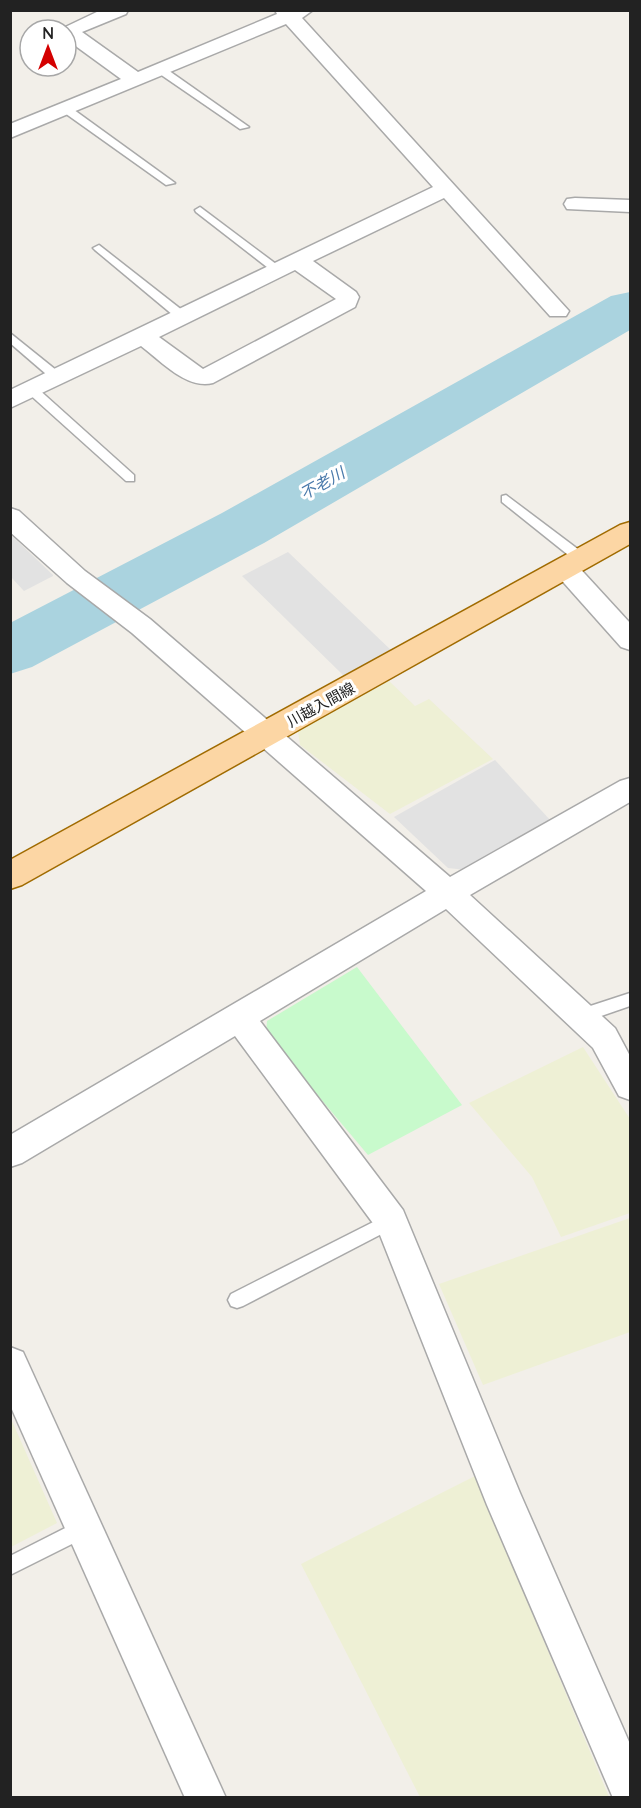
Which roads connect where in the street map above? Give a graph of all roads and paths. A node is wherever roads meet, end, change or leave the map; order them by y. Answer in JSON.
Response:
{"nodes":[{"id":1,"x":119,"y":10,"type":"edge"},
{"id":2,"x":293,"y":12,"type":"edge"},
{"id":3,"x":161,"y":70,"type":"junction"},
{"id":4,"x":136,"y":80,"type":"junction"},
{"id":5,"x":66,"y":109,"type":"junction"},
{"id":6,"x":243,"y":127,"type":"dead end"},
{"id":7,"x":10,"y":132,"type":"edge"},
{"id":8,"x":170,"y":183,"type":"dead end"},
{"id":9,"x":446,"y":189,"type":"junction"},
{"id":10,"x":575,"y":204,"type":"dead end"},
{"id":11,"x":630,"y":206,"type":"edge"},
{"id":12,"x":200,"y":210,"type":"dead end"},
{"id":13,"x":99,"y":248,"type":"dead end"},
{"id":14,"x":286,"y":264,"type":"junction"},
{"id":15,"x":558,"y":311,"type":"dead end"},
{"id":16,"x":183,"y":317,"type":"junction"},
{"id":17,"x":10,"y":336,"type":"edge"},
{"id":18,"x":143,"y":336,"type":"junction"},
{"id":19,"x":57,"y":377,"type":"junction"},
{"id":20,"x":32,"y":390,"type":"junction"},
{"id":21,"x":10,"y":400,"type":"edge"},
{"id":22,"x":130,"y":478,"type":"dead end"},
{"id":23,"x":506,"y":499,"type":"dead end"},
{"id":24,"x":10,"y":517,"type":"edge"},
{"id":25,"x":630,"y":532,"type":"edge"},
{"id":26,"x":573,"y":564,"type":"junction"},
{"id":27,"x":630,"y":640,"type":"edge"},
{"id":28,"x":265,"y":736,"type":"junction"},
{"id":29,"x":630,"y":789,"type":"edge"},
{"id":30,"x":10,"y":876,"type":"edge"},
{"id":31,"x":448,"y":893,"type":"junction"},
{"id":32,"x":630,"y":1000,"type":"edge"},
{"id":33,"x":239,"y":1017,"type":"junction"},
{"id":34,"x":581,"y":1017,"type":"junction"},
{"id":35,"x":630,"y":1086,"type":"edge"},
{"id":36,"x":10,"y":1153,"type":"edge"},
{"id":37,"x":391,"y":1221,"type":"junction"},
{"id":38,"x":237,"y":1300,"type":"dead end"},
{"id":39,"x":14,"y":1382,"type":"edge"},
{"id":40,"x":83,"y":1528,"type":"junction"},
{"id":41,"x":10,"y":1566,"type":"edge"},
{"id":42,"x":630,"y":1791,"type":"edge"},
{"id":43,"x":206,"y":1797,"type":"edge"}],
"edges":[{"from":1,"to":4,"type":"street"},
{"from":2,"to":3,"type":"street"},
{"from":2,"to":9,"type":"street"},
{"from":3,"to":4,"type":"street"},
{"from":3,"to":6,"type":"lane"},
{"from":4,"to":5,"type":"street"},
{"from":5,"to":7,"type":"street"},
{"from":5,"to":8,"type":"lane"},
{"from":9,"to":14,"type":"street"},
{"from":9,"to":15,"type":"street"},
{"from":10,"to":11,"type":"street"},
{"from":12,"to":14,"type":"lane"},
{"from":13,"to":16,"type":"lane"},
{"from":14,"to":16,"type":"street"},
{"from":14,"to":18,"type":"street"},
{"from":16,"to":18,"type":"street"},
{"from":17,"to":19,"type":"lane"},
{"from":18,"to":19,"type":"street"},
{"from":19,"to":20,"type":"street"},
{"from":20,"to":21,"type":"street"},
{"from":20,"to":22,"type":"lane"},
{"from":23,"to":26,"type":"lane"},
{"from":24,"to":28,"type":"street"},
{"from":25,"to":26,"type":"main road","name":"川越入間線"},
{"from":26,"to":27,"type":"street"},
{"from":26,"to":28,"type":"main road","name":"川越入間線"},
{"from":28,"to":30,"type":"main road","name":"川越入間線"},
{"from":28,"to":31,"type":"street"},
{"from":29,"to":31,"type":"street"},
{"from":31,"to":33,"type":"street"},
{"from":31,"to":34,"type":"street"},
{"from":32,"to":34,"type":"lane"},
{"from":33,"to":36,"type":"street"},
{"from":33,"to":37,"type":"street"},
{"from":34,"to":35,"type":"street"},
{"from":37,"to":38,"type":"lane"},
{"from":37,"to":42,"type":"street"},
{"from":39,"to":40,"type":"street"},
{"from":40,"to":41,"type":"lane"},
{"from":40,"to":43,"type":"street"}]}
